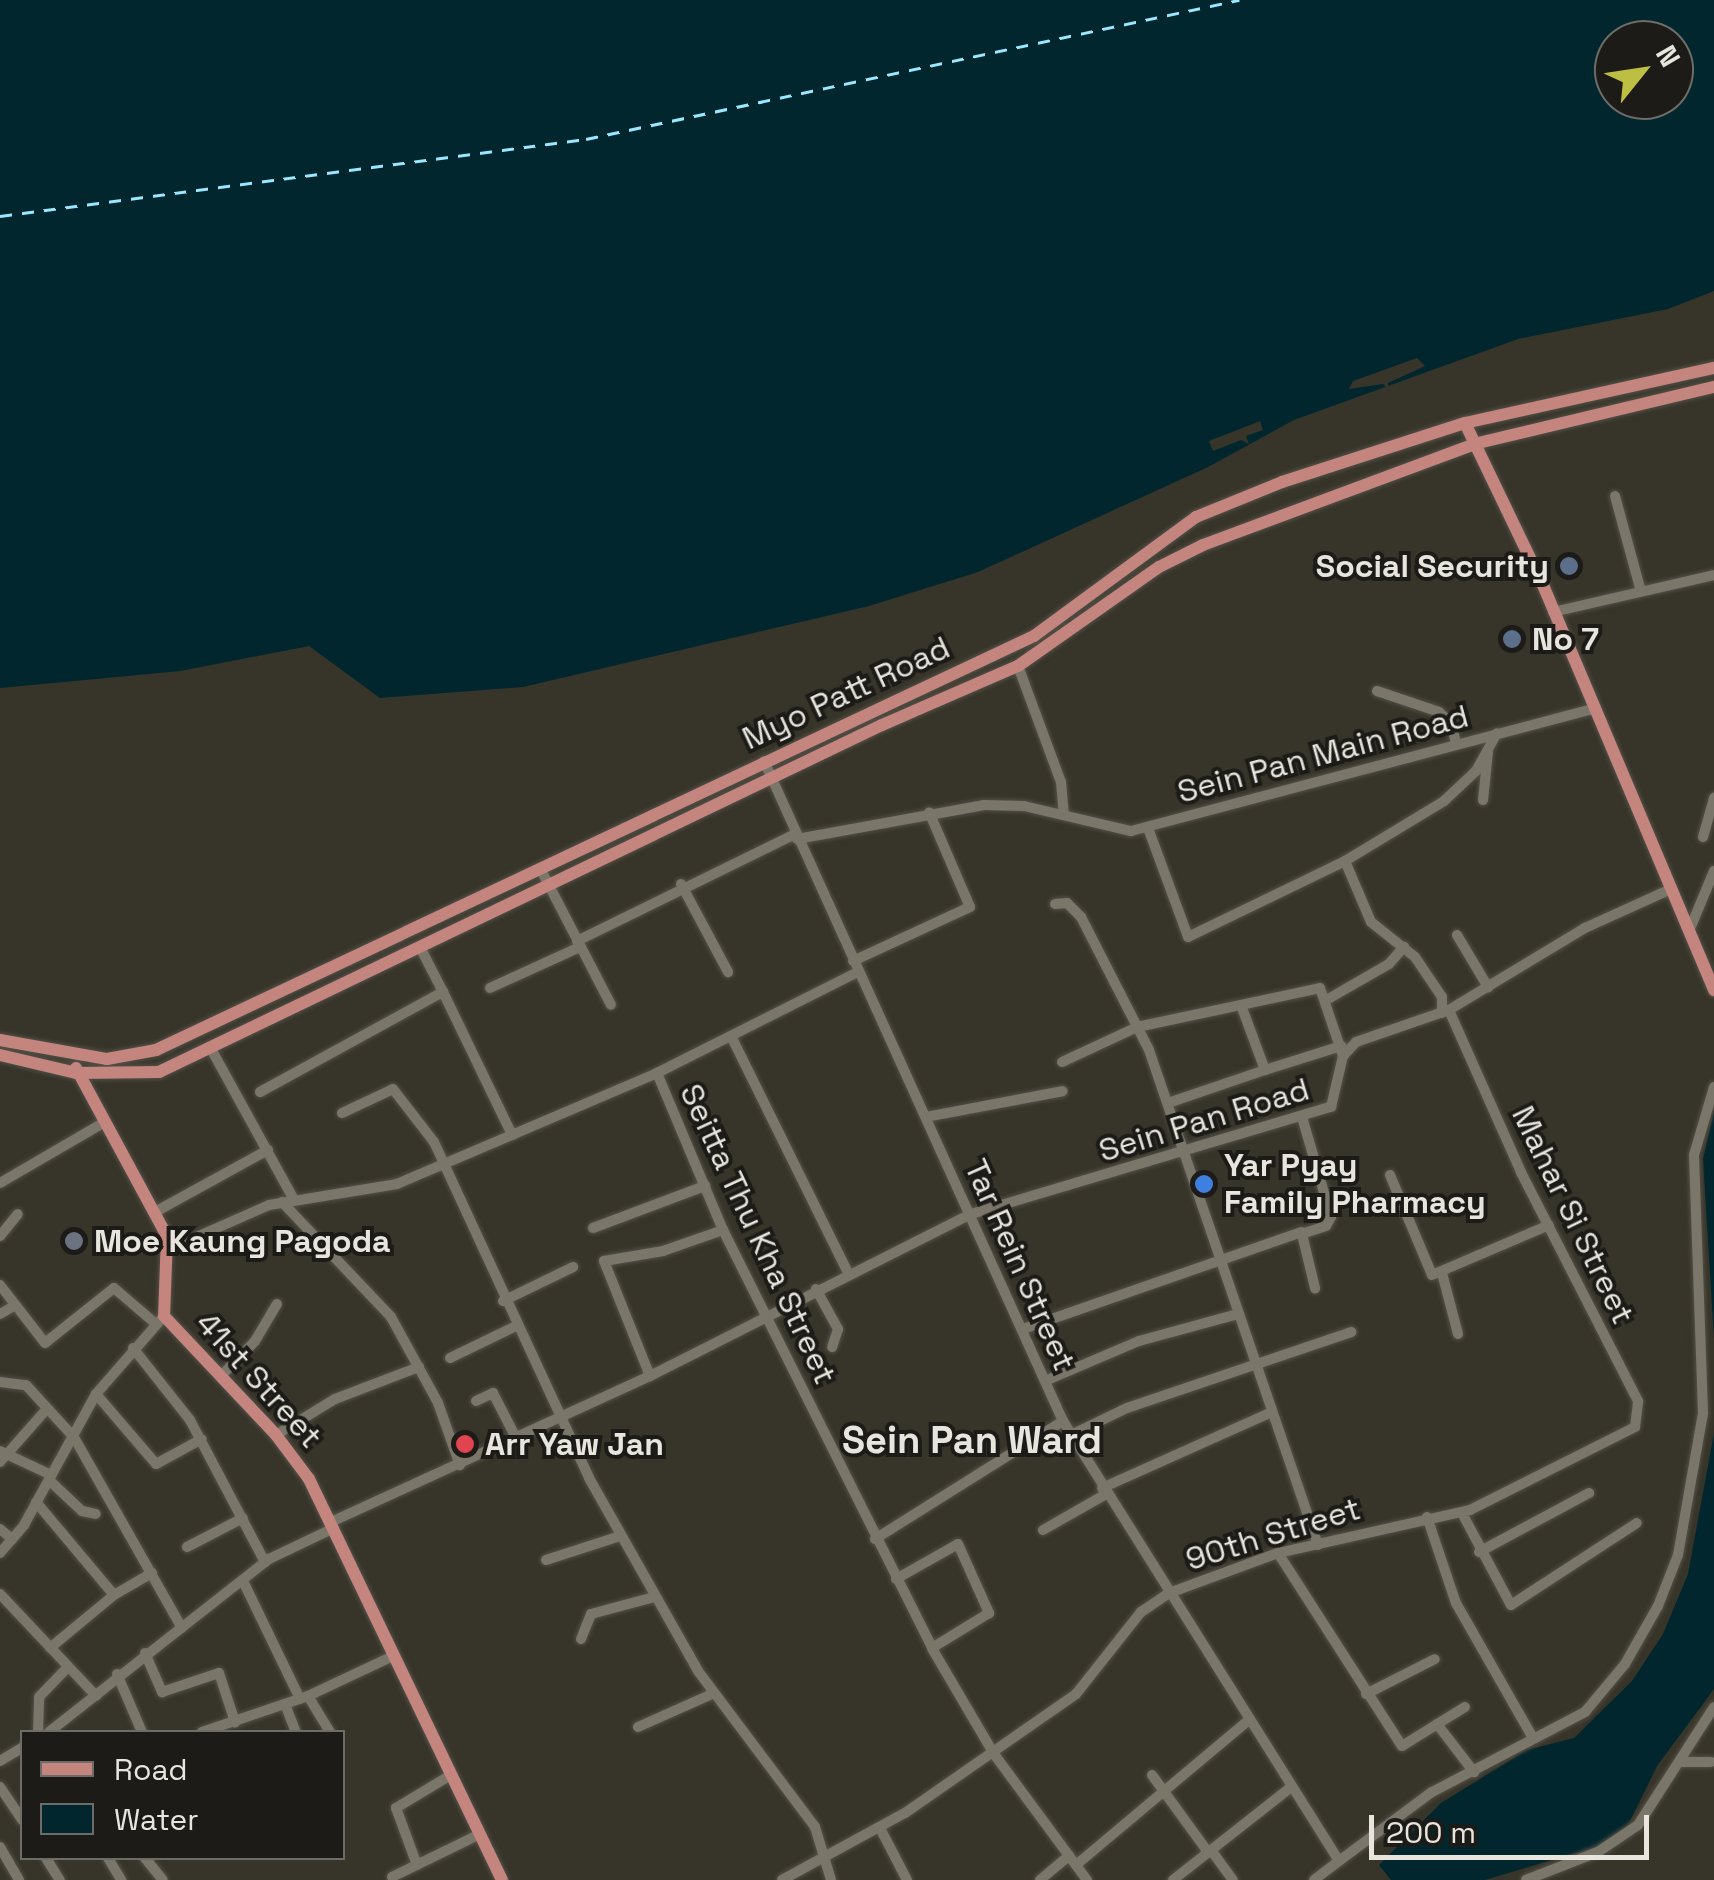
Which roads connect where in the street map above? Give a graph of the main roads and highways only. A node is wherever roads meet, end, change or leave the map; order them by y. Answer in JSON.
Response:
{"nodes":[{"id":1,"x":1714,"y":368,"type":"edge"},
{"id":2,"x":1714,"y":387,"type":"edge"},
{"id":3,"x":1466,"y":422,"type":"junction"},
{"id":4,"x":1474,"y":444,"type":"junction"},
{"id":5,"x":1034,"y":636,"type":"junction"},
{"id":6,"x":1043,"y":652,"type":"junction"},
{"id":7,"x":588,"y":844,"type":"junction"},
{"id":8,"x":596,"y":860,"type":"junction"},
{"id":9,"x":296,"y":984,"type":"junction"},
{"id":10,"x":1714,"y":990,"type":"edge"},
{"id":11,"x":305,"y":1000,"type":"junction"},
{"id":12,"x":0,"y":1040,"type":"edge"},
{"id":13,"x":0,"y":1054,"type":"edge"},
{"id":14,"x":74,"y":1055,"type":"junction"},
{"id":15,"x":76,"y":1072,"type":"junction"},
{"id":16,"x":502,"y":1880,"type":"edge"}],
"edges":[{"from":1,"to":3,"type":"main road","name":"Myo Patt Road"},
{"from":2,"to":4,"type":"main road","name":"Myo Patt Road"},
{"from":3,"to":4,"type":"main road"},
{"from":3,"to":5,"type":"main road","name":"Myo Patt Road"},
{"from":4,"to":6,"type":"main road","name":"Myo Patt Road"},
{"from":4,"to":10,"type":"main road"},
{"from":5,"to":6,"type":"main road"},
{"from":5,"to":7,"type":"main road","name":"Myo Patt Road"},
{"from":6,"to":8,"type":"main road","name":"Myo Patt Road"},
{"from":7,"to":8,"type":"main road"},
{"from":7,"to":9,"type":"main road","name":"Myo Patt Road"},
{"from":8,"to":11,"type":"main road","name":"Myo Patt Road"},
{"from":9,"to":11,"type":"main road"},
{"from":9,"to":14,"type":"main road","name":"Myo Patt Road"},
{"from":11,"to":15,"type":"main road","name":"Myo Patt Road"},
{"from":12,"to":14,"type":"main road","name":"Myo Patt Road"},
{"from":13,"to":15,"type":"main road","name":"Myo Patt Road"},
{"from":14,"to":15,"type":"main road","name":"41st Street"},
{"from":15,"to":16,"type":"main road","name":"41st Street"}]}
